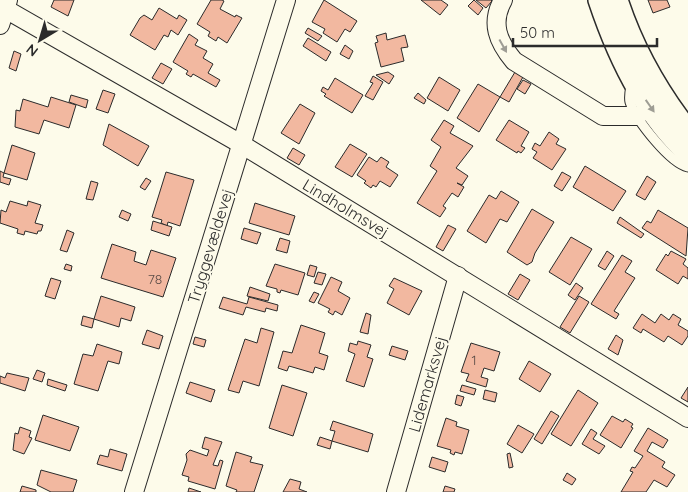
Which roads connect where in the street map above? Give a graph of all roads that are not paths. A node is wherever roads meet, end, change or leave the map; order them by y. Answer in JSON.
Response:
{"nodes":[{"id":1,"x":286,"y":0,"type":"edge"},
{"id":2,"x":503,"y":0,"type":"edge"},
{"id":3,"x":599,"y":0,"type":"edge"},
{"id":4,"x":617,"y":0,"type":"edge"},
{"id":5,"x":3,"y":10,"type":"edge"},
{"id":6,"x":633,"y":79,"type":"junction"},
{"id":7,"x":638,"y":116,"type":"junction"},
{"id":8,"x":688,"y":130,"type":"edge"},
{"id":9,"x":241,"y":144,"type":"junction"},
{"id":10,"x":688,"y":153,"type":"edge"},
{"id":11,"x":688,"y":166,"type":"edge"},
{"id":12,"x":458,"y":276,"type":"junction"},
{"id":13,"x":688,"y":418,"type":"edge"},
{"id":14,"x":134,"y":492,"type":"edge"},
{"id":15,"x":396,"y":492,"type":"edge"}],
"edges":[{"from":1,"to":9,"type":"street","name":"Tryggevældevej"},
{"from":2,"to":7,"type":"street","one_way":true},
{"from":3,"to":6,"type":"street"},
{"from":4,"to":8,"type":"street"},
{"from":5,"to":9,"type":"street","name":"Lindholmsvej"},
{"from":6,"to":7,"type":"lane"},
{"from":6,"to":10,"type":"street","one_way":true},
{"from":7,"to":11,"type":"lane"},
{"from":9,"to":12,"type":"street","name":"Lindholmsvej"},
{"from":9,"to":14,"type":"street","name":"Tryggevældevej"},
{"from":12,"to":13,"type":"street","name":"Lindholmsvej"},
{"from":12,"to":15,"type":"street","name":"Lidemarksvej"}]}
